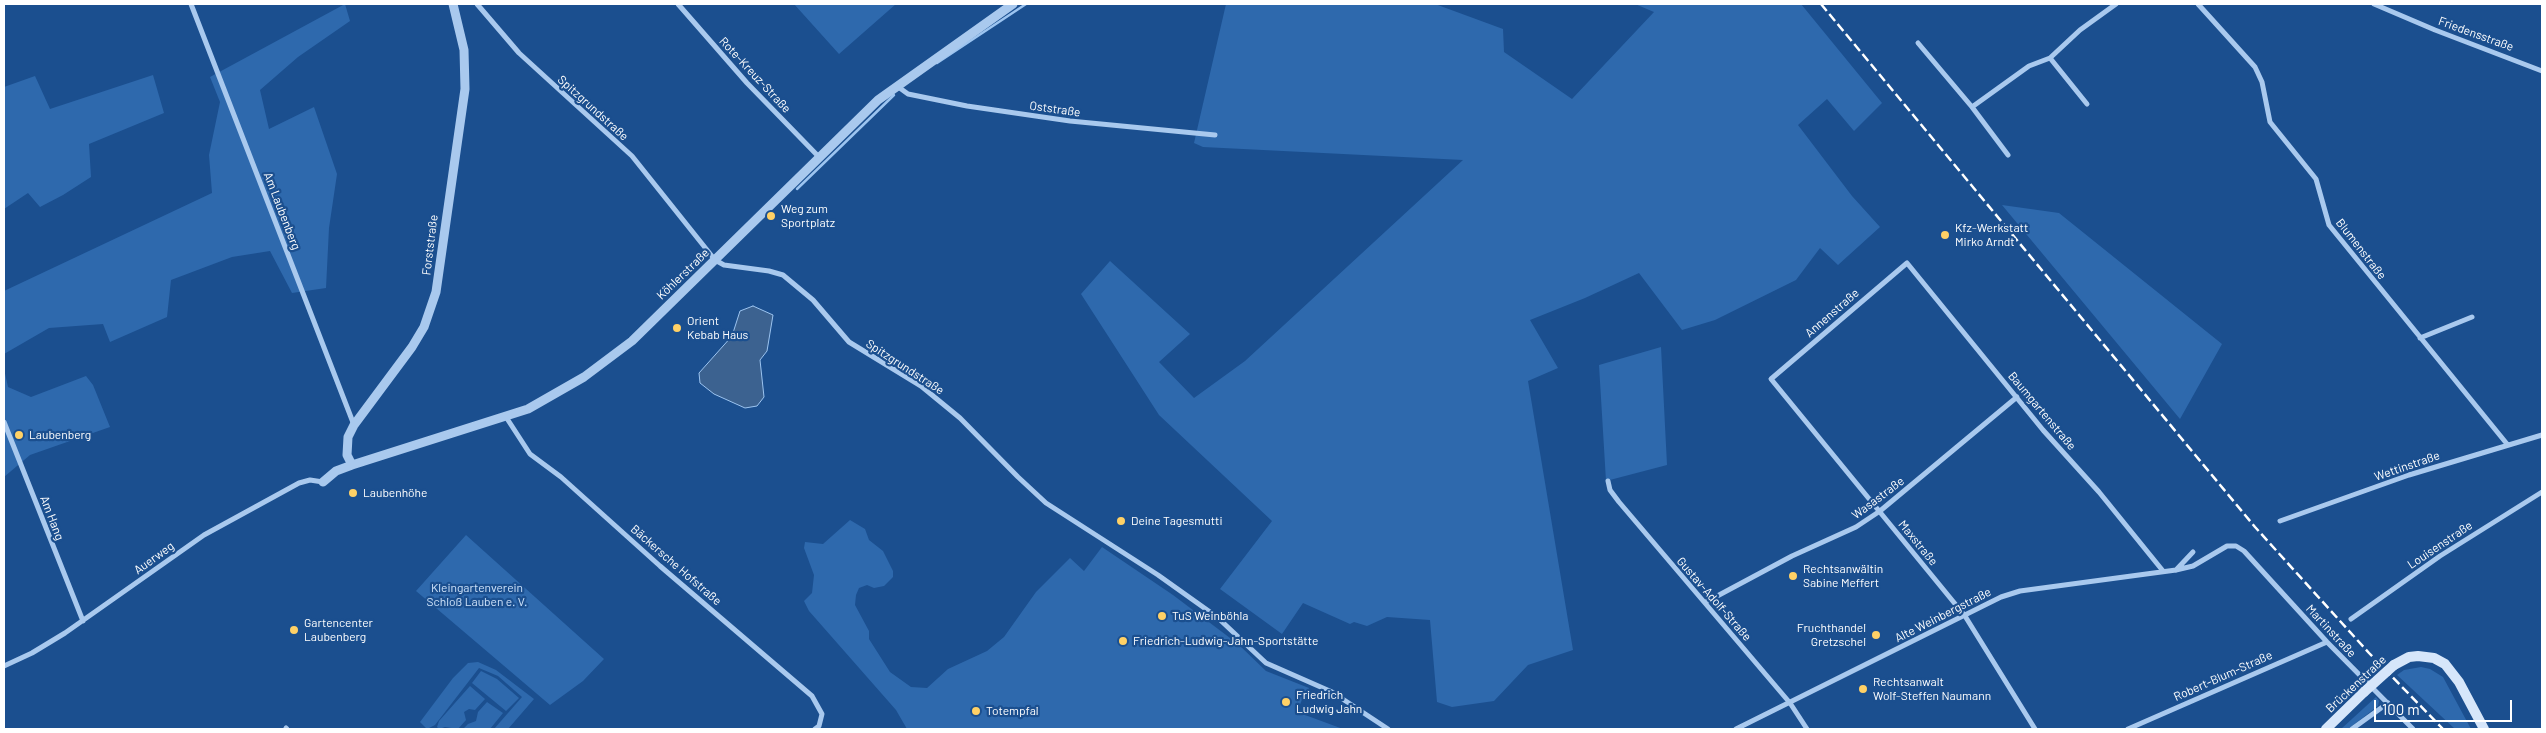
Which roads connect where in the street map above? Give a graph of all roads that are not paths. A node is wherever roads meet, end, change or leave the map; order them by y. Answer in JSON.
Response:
{"nodes":[{"id":1,"x":191,"y":4,"type":"edge"},
{"id":2,"x":453,"y":4,"type":"edge"},
{"id":3,"x":477,"y":4,"type":"edge"},
{"id":4,"x":678,"y":4,"type":"edge"},
{"id":5,"x":1013,"y":4,"type":"edge"},
{"id":6,"x":2116,"y":4,"type":"edge"},
{"id":7,"x":2198,"y":4,"type":"edge"},
{"id":8,"x":2374,"y":4,"type":"edge"},
{"id":9,"x":1918,"y":42,"type":"dead end"},
{"id":10,"x":2050,"y":58,"type":"junction"},
{"id":11,"x":2542,"y":69,"type":"edge"},
{"id":12,"x":897,"y":86,"type":"junction"},
{"id":13,"x":2087,"y":104,"type":"dead end"},
{"id":14,"x":1972,"y":107,"type":"junction"},
{"id":15,"x":1216,"y":135,"type":"dead end"},
{"id":16,"x":2008,"y":155,"type":"dead end"},
{"id":17,"x":819,"y":157,"type":"junction"},
{"id":18,"x":715,"y":260,"type":"junction"},
{"id":19,"x":1907,"y":263,"type":"joint"},
{"id":20,"x":2472,"y":317,"type":"dead end"},
{"id":21,"x":2420,"y":338,"type":"junction"},
{"id":22,"x":1771,"y":379,"type":"joint"},
{"id":23,"x":2017,"y":397,"type":"junction"},
{"id":24,"x":506,"y":418,"type":"junction"},
{"id":25,"x":4,"y":422,"type":"edge"},
{"id":26,"x":354,"y":425,"type":"junction"},
{"id":27,"x":2542,"y":435,"type":"edge"},
{"id":28,"x":2507,"y":444,"type":"junction"},
{"id":29,"x":352,"y":465,"type":"junction"},
{"id":30,"x":1608,"y":481,"type":"dead end"},
{"id":31,"x":323,"y":482,"type":"joint"},
{"id":32,"x":2542,"y":492,"type":"edge"},
{"id":33,"x":1880,"y":511,"type":"junction"},
{"id":34,"x":2280,"y":521,"type":"dead end"},
{"id":35,"x":2236,"y":546,"type":"joint"},
{"id":36,"x":2193,"y":552,"type":"dead end"},
{"id":37,"x":2176,"y":570,"type":"junction"},
{"id":38,"x":2163,"y":571,"type":"junction"},
{"id":39,"x":1706,"y":602,"type":"junction"},
{"id":40,"x":1965,"y":616,"type":"junction"},
{"id":41,"x":2351,"y":619,"type":"dead end"},
{"id":42,"x":83,"y":621,"type":"junction"},
{"id":43,"x":2327,"y":642,"type":"junction"},
{"id":44,"x":4,"y":666,"type":"edge"},
{"id":45,"x":1790,"y":703,"type":"junction"},
{"id":46,"x":2388,"y":703,"type":"junction"},
{"id":47,"x":815,"y":729,"type":"edge"},
{"id":48,"x":1388,"y":729,"type":"edge"},
{"id":49,"x":1736,"y":729,"type":"edge"},
{"id":50,"x":1807,"y":729,"type":"edge"},
{"id":51,"x":2035,"y":729,"type":"edge"},
{"id":52,"x":2128,"y":729,"type":"edge"},
{"id":53,"x":2326,"y":729,"type":"edge"},
{"id":54,"x":2352,"y":729,"type":"edge"},
{"id":55,"x":2413,"y":729,"type":"edge"},
{"id":56,"x":2484,"y":729,"type":"edge"}],
"edges":[{"from":1,"to":26,"type":"street","name":"Am Laubenberg"},
{"from":2,"to":26,"type":"street","name":"Forststraße"},
{"from":3,"to":18,"type":"street","name":"Spitzgrundstraße"},
{"from":4,"to":17,"type":"street","name":"Rote-Kreuz-Straße"},
{"from":5,"to":12,"type":"street","name":"Köhlerstraße"},
{"from":6,"to":10,"type":"street"},
{"from":7,"to":21,"type":"street","name":"Blumenstraße"},
{"from":8,"to":11,"type":"street","name":"Friedensstraße"},
{"from":9,"to":14,"type":"street"},
{"from":10,"to":13,"type":"street"},
{"from":10,"to":14,"type":"street"},
{"from":12,"to":15,"type":"street","name":"Oststraße"},
{"from":12,"to":17,"type":"street","name":"Köhlerstraße"},
{"from":14,"to":16,"type":"street"},
{"from":17,"to":18,"type":"street","name":"Köhlerstraße"},
{"from":18,"to":24,"type":"street","name":"Köhlerstraße"},
{"from":18,"to":48,"type":"street","name":"Spitzgrundstraße"},
{"from":19,"to":22,"type":"street","name":"Annenstraße"},
{"from":19,"to":23,"type":"street","name":"Baumgartenstraße"},
{"from":20,"to":21,"type":"street"},
{"from":21,"to":28,"type":"street","name":"Blumenstraße"},
{"from":22,"to":33,"type":"street","name":"Maxstraße"},
{"from":23,"to":33,"type":"street","name":"Wasastraße"},
{"from":23,"to":38,"type":"street","name":"Baumgartenstraße"},
{"from":24,"to":29,"type":"street","name":"Köhlerstraße"},
{"from":24,"to":47,"type":"street","name":"Bäckersche Hofstraße"},
{"from":25,"to":42,"type":"street","name":"Am Hang"},
{"from":26,"to":29,"type":"street","name":"Forststraße"},
{"from":27,"to":28,"type":"street","name":"Wettinstraße"},
{"from":28,"to":34,"type":"street","name":"Wettinstraße"},
{"from":29,"to":31,"type":"street","name":"Köhlerstraße"},
{"from":30,"to":39,"type":"street","name":"Gustav-Adolf-Straße"},
{"from":31,"to":42,"type":"street","name":"Auerweg"},
{"from":32,"to":41,"type":"street","name":"Louisenstraße"},
{"from":33,"to":39,"type":"street","name":"Wasastraße"},
{"from":33,"to":40,"type":"street","name":"Maxstraße"},
{"from":35,"to":37,"type":"street","name":"Alte Weinbergstraße"},
{"from":35,"to":43,"type":"street","name":"Martinstraße"},
{"from":36,"to":37,"type":"street"},
{"from":37,"to":38,"type":"street","name":"Alte Weinbergstraße"},
{"from":38,"to":40,"type":"street","name":"Alte Weinbergstraße"},
{"from":39,"to":45,"type":"street","name":"Gustav-Adolf-Straße"},
{"from":40,"to":45,"type":"street","name":"Alte Weinbergstraße"},
{"from":40,"to":51,"type":"street","name":"Maxstraße"},
{"from":42,"to":44,"type":"street","name":"Auerweg"},
{"from":43,"to":46,"type":"street","name":"Martinstraße"},
{"from":43,"to":52,"type":"street","name":"Robert-Blum-Straße"},
{"from":45,"to":49,"type":"street","name":"Alte Weinbergstraße"},
{"from":45,"to":50,"type":"street","name":"Gustav-Adolf-Straße"},
{"from":46,"to":54,"type":"street"},
{"from":46,"to":55,"type":"street","name":"Martinstraße"},
{"from":53,"to":56,"type":"main road","name":"Brückenstraße","bridge":true}]}
